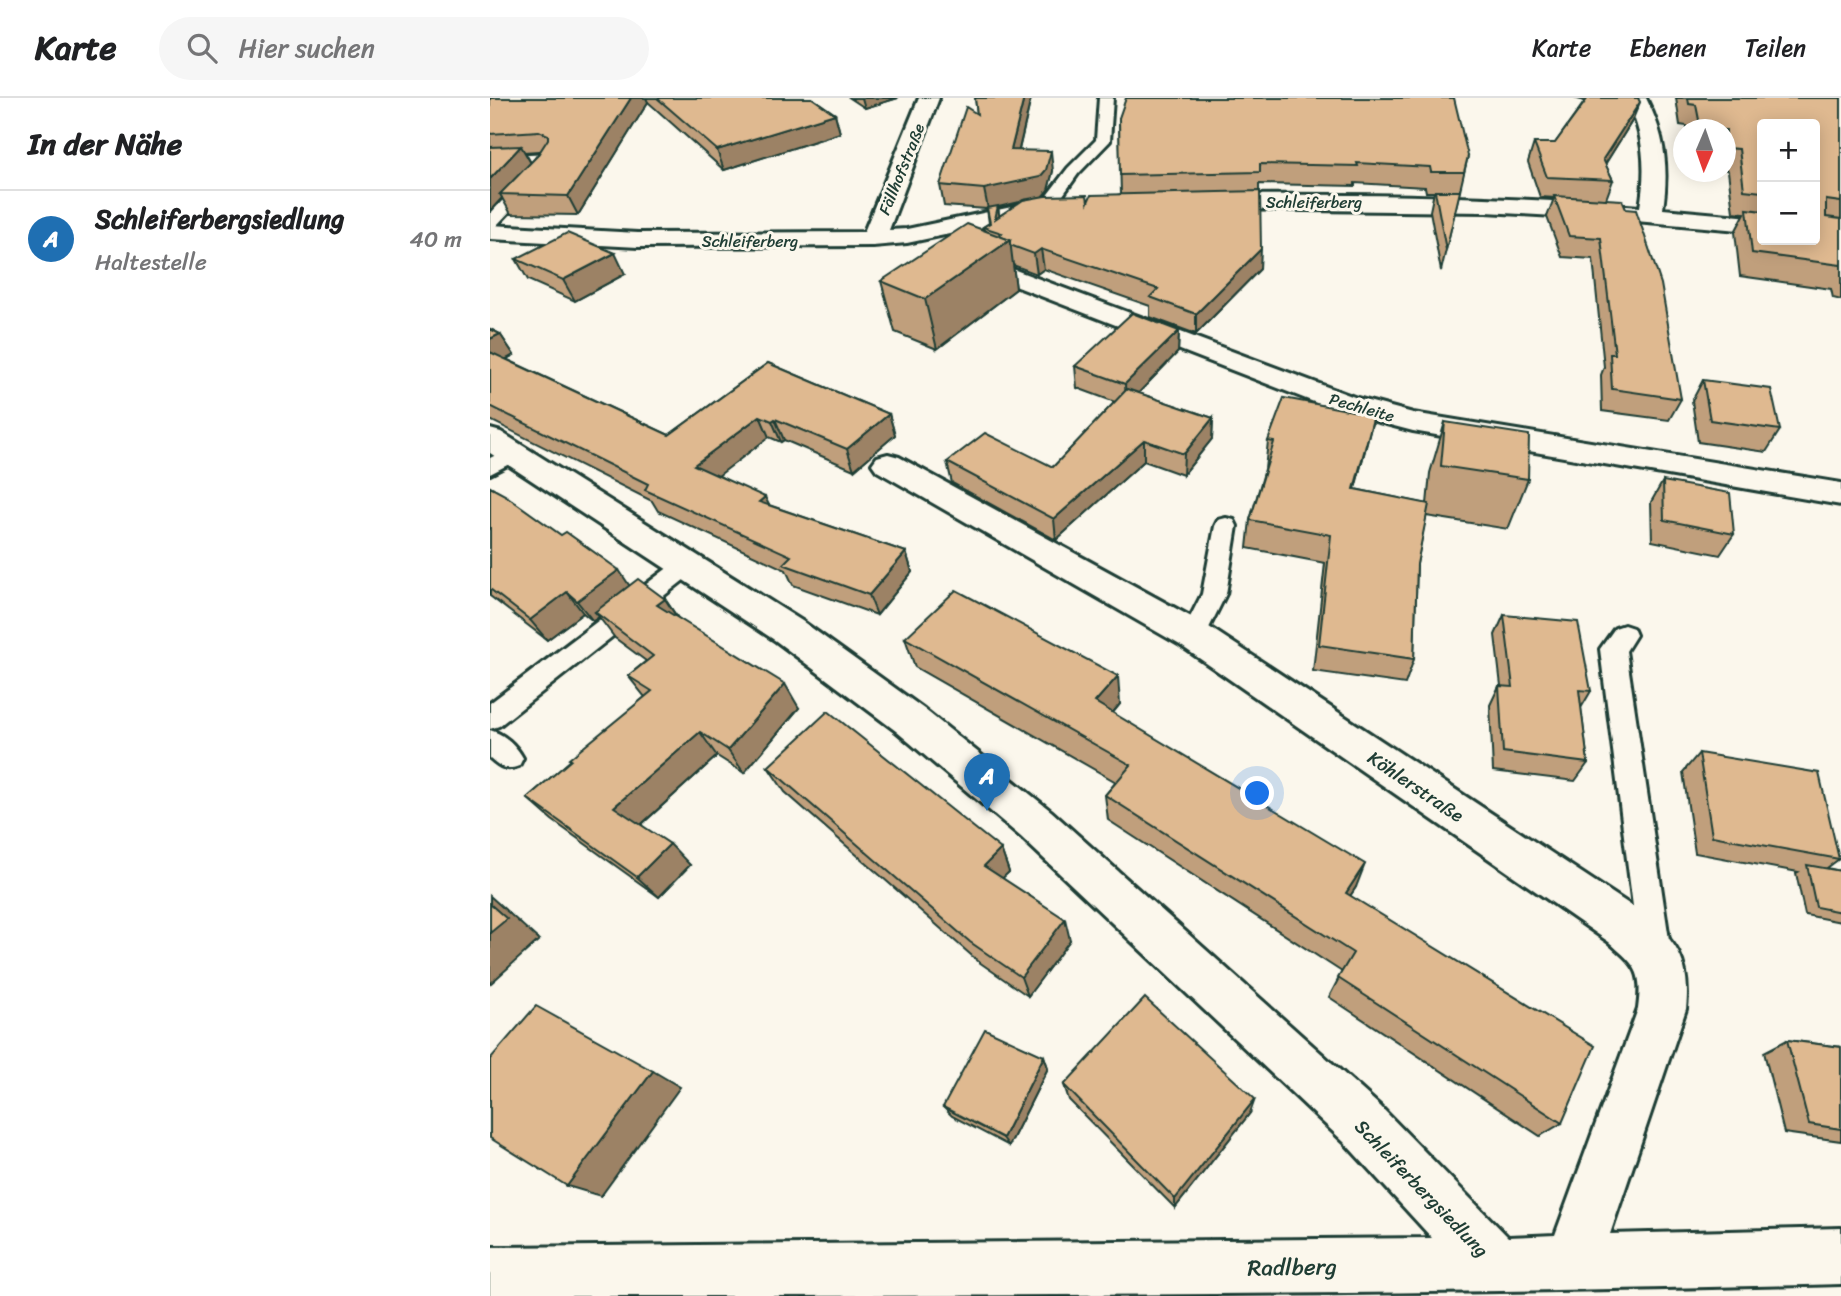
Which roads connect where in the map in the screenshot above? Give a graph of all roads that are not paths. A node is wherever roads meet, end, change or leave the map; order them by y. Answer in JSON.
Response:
{"nodes":[{"id":1,"x":929,"y":98,"type":"edge"},
{"id":2,"x":1106,"y":98,"type":"edge"},
{"id":3,"x":1636,"y":98,"type":"edge"},
{"id":4,"x":490,"y":160,"type":"edge"},
{"id":5,"x":1192,"y":203,"type":"edge"},
{"id":6,"x":1079,"y":204,"type":"edge"},
{"id":7,"x":1047,"y":206,"type":"junction"},
{"id":8,"x":1651,"y":213,"type":"junction"},
{"id":9,"x":490,"y":223,"type":"edge"},
{"id":10,"x":1757,"y":224,"type":"edge"},
{"id":11,"x":490,"y":232,"type":"edge"},
{"id":12,"x":907,"y":236,"type":"junction"},
{"id":13,"x":873,"y":239,"type":"junction"},
{"id":14,"x":497,"y":453,"type":"edge"},
{"id":15,"x":888,"y":464,"type":"dead end"},
{"id":16,"x":1841,"y":494,"type":"edge"},
{"id":17,"x":1226,"y":526,"type":"dead end"},
{"id":18,"x":686,"y":566,"type":"junction"},
{"id":19,"x":1193,"y":635,"type":"junction"},
{"id":20,"x":1624,"y":635,"type":"dead end"},
{"id":21,"x":490,"y":718,"type":"edge"},
{"id":22,"x":1656,"y":953,"type":"junction"},
{"id":23,"x":1841,"y":1256,"type":"edge"},
{"id":24,"x":1573,"y":1262,"type":"junction"},
{"id":25,"x":490,"y":1275,"type":"edge"},
{"id":26,"x":1494,"y":1280,"type":"edge"}],
"edges":[{"from":1,"to":13,"type":"street","name":"Fällhofstraße"},
{"from":2,"to":7,"type":"lane"},
{"from":3,"to":8,"type":"street"},
{"from":4,"to":9,"type":"lane"},
{"from":5,"to":8,"type":"street","name":"Schleiferberg"},
{"from":6,"to":7,"type":"street","name":"Schleiferberg"},
{"from":7,"to":12,"type":"street","name":"Schleiferberg"},
{"from":8,"to":10,"type":"street","name":"Schleiferberg"},
{"from":11,"to":13,"type":"street","name":"Schleiferberg"},
{"from":12,"to":13,"type":"street","name":"Schleiferberg"},
{"from":12,"to":16,"type":"street","name":"Pechleite"},
{"from":14,"to":18,"type":"street","name":"Schleiferbergsiedlung"},
{"from":15,"to":19,"type":"street","name":"Köhlerstraße"},
{"from":17,"to":19,"type":"lane"},
{"from":18,"to":21,"type":"lane"},
{"from":18,"to":26,"type":"street","name":"Schleiferbergsiedlung"},
{"from":19,"to":22,"type":"street","name":"Köhlerstraße"},
{"from":20,"to":22,"type":"lane"},
{"from":22,"to":24,"type":"street"},
{"from":23,"to":24,"type":"street","name":"Radlberg"},
{"from":24,"to":26,"type":"street","name":"Radlberg"},
{"from":25,"to":26,"type":"street","name":"Radlberg"}]}
